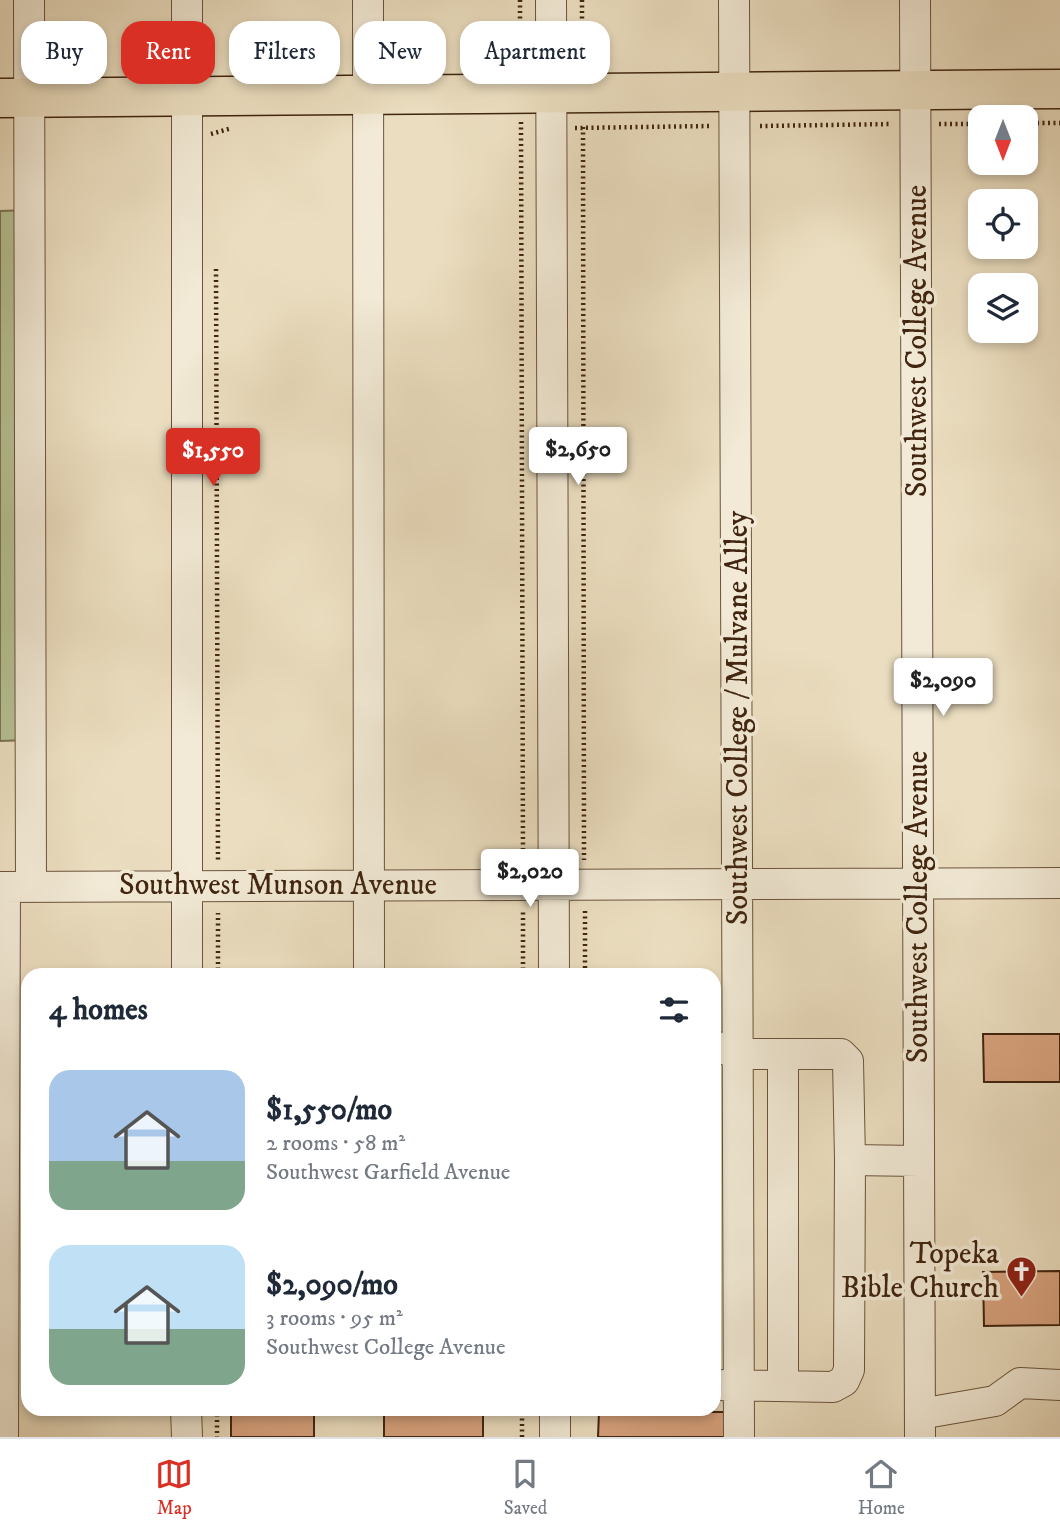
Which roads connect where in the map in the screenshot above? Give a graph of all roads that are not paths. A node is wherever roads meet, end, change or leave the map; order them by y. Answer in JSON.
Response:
{"nodes":[{"id":1,"x":29,"y":0,"type":"edge"},
{"id":2,"x":187,"y":0,"type":"edge"},
{"id":3,"x":368,"y":0,"type":"edge"},
{"id":4,"x":551,"y":0,"type":"edge"},
{"id":5,"x":734,"y":0,"type":"edge"},
{"id":6,"x":915,"y":0,"type":"edge"},
{"id":7,"x":916,"y":89,"type":"junction"},
{"id":8,"x":1060,"y":89,"type":"edge"},
{"id":9,"x":734,"y":90,"type":"junction"},
{"id":10,"x":551,"y":93,"type":"junction"},
{"id":11,"x":368,"y":94,"type":"junction"},
{"id":12,"x":202,"y":96,"type":"junction"},
{"id":13,"x":15,"y":98,"type":"edge"},
{"id":14,"x":740,"y":883,"type":"junction"},
{"id":15,"x":918,"y":883,"type":"junction"},
{"id":16,"x":1060,"y":883,"type":"edge"},
{"id":17,"x":553,"y":884,"type":"junction"},
{"id":18,"x":370,"y":885,"type":"junction"},
{"id":19,"x":12,"y":887,"type":"edge"},
{"id":20,"x":188,"y":888,"type":"junction"},
{"id":21,"x":187,"y":968,"type":"edge"},
{"id":22,"x":369,"y":968,"type":"edge"},
{"id":23,"x":554,"y":968,"type":"edge"},
{"id":24,"x":727,"y":1050,"type":"edge"},
{"id":25,"x":783,"y":1054,"type":"junction"},
{"id":26,"x":850,"y":1160,"type":"junction"},
{"id":27,"x":919,"y":1161,"type":"junction"},
{"id":28,"x":727,"y":1385,"type":"edge"},
{"id":29,"x":783,"y":1385,"type":"junction"},
{"id":30,"x":1060,"y":1385,"type":"edge"},
{"id":31,"x":187,"y":1416,"type":"edge"},
{"id":32,"x":555,"y":1416,"type":"edge"},
{"id":33,"x":920,"y":1425,"type":"edge"},
{"id":34,"x":3,"y":1437,"type":"edge"},
{"id":35,"x":187,"y":1437,"type":"edge"},
{"id":36,"x":555,"y":1437,"type":"edge"},
{"id":37,"x":739,"y":1437,"type":"edge"}],
"edges":[{"from":1,"to":13,"type":"street"},
{"from":2,"to":12,"type":"street"},
{"from":3,"to":11,"type":"street"},
{"from":4,"to":10,"type":"street"},
{"from":5,"to":9,"type":"street","name":"Southwest College / Mulvane Alley"},
{"from":6,"to":7,"type":"street","name":"Southwest College Avenue"},
{"from":7,"to":8,"type":"main road"},
{"from":7,"to":9,"type":"main road"},
{"from":7,"to":15,"type":"street","name":"Southwest College Avenue"},
{"from":9,"to":10,"type":"main road"},
{"from":9,"to":14,"type":"street","name":"Southwest College / Mulvane Alley"},
{"from":10,"to":11,"type":"main road"},
{"from":10,"to":17,"type":"street"},
{"from":11,"to":12,"type":"main road"},
{"from":11,"to":18,"type":"street"},
{"from":12,"to":13,"type":"main road"},
{"from":12,"to":20,"type":"street"},
{"from":13,"to":19,"type":"street"},
{"from":14,"to":15,"type":"street","name":"Southwest Munson Avenue"},
{"from":14,"to":17,"type":"street","name":"Southwest Munson Avenue"},
{"from":14,"to":24,"type":"street","name":"Southwest College / Mulvane Alley"},
{"from":15,"to":16,"type":"street","name":"Southwest Munson Avenue"},
{"from":15,"to":27,"type":"street","name":"Southwest College Avenue"},
{"from":17,"to":18,"type":"street","name":"Southwest Munson Avenue"},
{"from":17,"to":23,"type":"street"},
{"from":18,"to":20,"type":"street","name":"Southwest Munson Avenue"},
{"from":18,"to":22,"type":"street"},
{"from":19,"to":20,"type":"street","name":"Southwest Munson Avenue"},
{"from":19,"to":34,"type":"street"},
{"from":20,"to":21,"type":"street"},
{"from":24,"to":25,"type":"street"},
{"from":24,"to":28,"type":"street","name":"Southwest College / Mulvane Alley"},
{"from":25,"to":26,"type":"street"},
{"from":25,"to":29,"type":"street"},
{"from":26,"to":27,"type":"street"},
{"from":26,"to":29,"type":"street"},
{"from":27,"to":33,"type":"street","name":"Southwest College Avenue"},
{"from":28,"to":29,"type":"street"},
{"from":28,"to":37,"type":"street","name":"Southwest College / Mulvane Alley"},
{"from":30,"to":33,"type":"street"},
{"from":31,"to":35,"type":"street"},
{"from":32,"to":36,"type":"street"}]}
